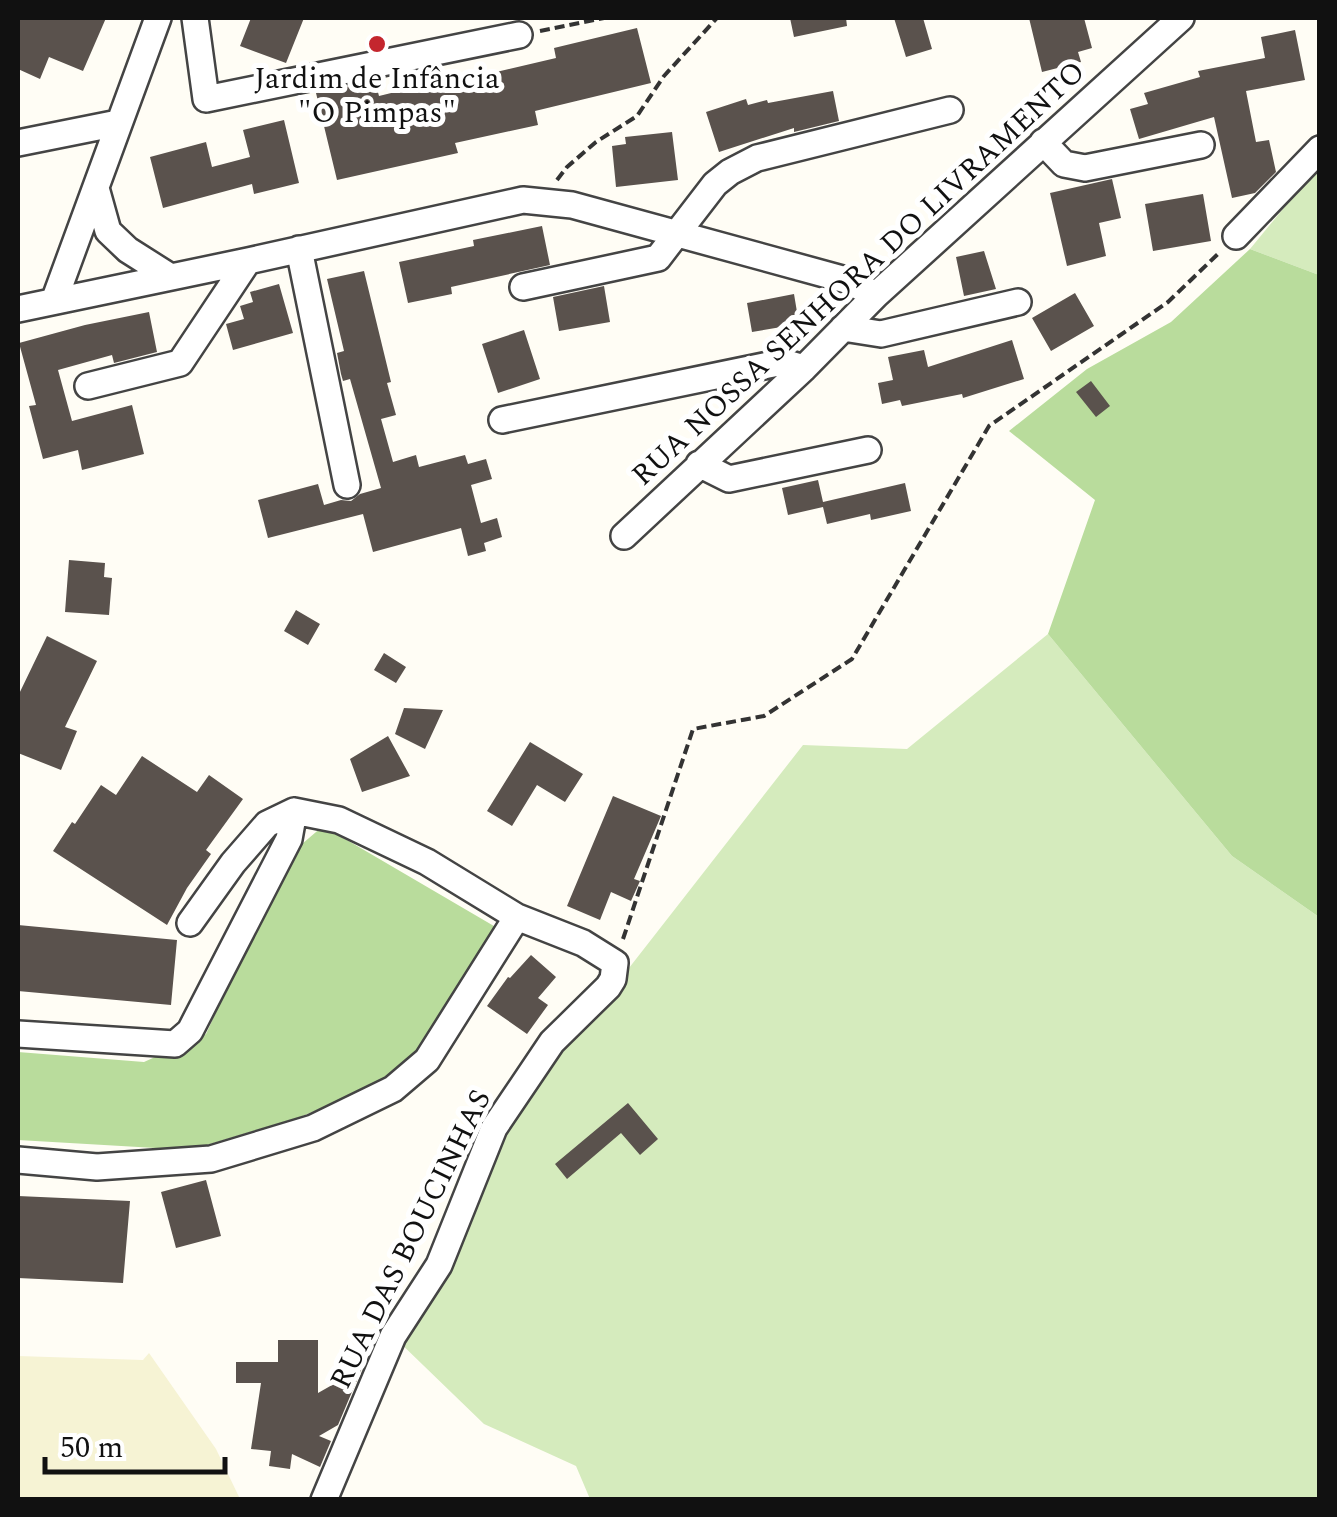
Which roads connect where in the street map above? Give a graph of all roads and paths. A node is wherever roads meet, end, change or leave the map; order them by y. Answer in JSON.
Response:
{"nodes":[{"id":1,"x":158,"y":18,"type":"edge"},
{"id":2,"x":195,"y":18,"type":"edge"},
{"id":3,"x":604,"y":18,"type":"edge"},
{"id":4,"x":717,"y":18,"type":"edge"},
{"id":5,"x":1180,"y":18,"type":"edge"},
{"id":6,"x":519,"y":36,"type":"joint"},
{"id":7,"x":950,"y":110,"type":"dead end"},
{"id":8,"x":118,"y":123,"type":"junction"},
{"id":9,"x":1043,"y":142,"type":"junction"},
{"id":10,"x":18,"y":143,"type":"edge"},
{"id":11,"x":1201,"y":145,"type":"dead end"},
{"id":12,"x":1320,"y":148,"type":"edge"},
{"id":13,"x":96,"y":188,"type":"junction"},
{"id":14,"x":547,"y":202,"type":"junction"},
{"id":15,"x":676,"y":233,"type":"junction"},
{"id":16,"x":1236,"y":236,"type":"joint"},
{"id":17,"x":298,"y":248,"type":"junction"},
{"id":18,"x":248,"y":262,"type":"junction"},
{"id":19,"x":169,"y":276,"type":"junction"},
{"id":20,"x":523,"y":287,"type":"dead end"},
{"id":21,"x":876,"y":295,"type":"junction"},
{"id":22,"x":54,"y":301,"type":"junction"},
{"id":23,"x":1018,"y":302,"type":"dead end"},
{"id":24,"x":18,"y":309,"type":"edge"},
{"id":25,"x":844,"y":328,"type":"junction"},
{"id":26,"x":804,"y":368,"type":"junction"},
{"id":27,"x":88,"y":386,"type":"dead end"},
{"id":28,"x":502,"y":420,"type":"dead end"},
{"id":29,"x":868,"y":450,"type":"dead end"},
{"id":30,"x":699,"y":464,"type":"junction"},
{"id":31,"x":347,"y":485,"type":"dead end"},
{"id":32,"x":624,"y":536,"type":"dead end"},
{"id":33,"x":294,"y":811,"type":"junction"},
{"id":34,"x":517,"y":918,"type":"junction"},
{"id":35,"x":190,"y":923,"type":"dead end"},
{"id":36,"x":615,"y":963,"type":"junction"},
{"id":37,"x":18,"y":1034,"type":"edge"},
{"id":38,"x":18,"y":1160,"type":"edge"},
{"id":39,"x":324,"y":1500,"type":"edge"}],
"edges":[{"from":1,"to":8,"type":"street"},
{"from":2,"to":6,"type":"street"},
{"from":3,"to":6,"type":"path"},
{"from":4,"to":14,"type":"path"},
{"from":5,"to":9,"type":"street","name":"RUA NOSSA SENHORA DO LIVRAMENTO"},
{"from":7,"to":15,"type":"street"},
{"from":8,"to":10,"type":"street"},
{"from":8,"to":13,"type":"street"},
{"from":9,"to":11,"type":"street"},
{"from":9,"to":21,"type":"street","name":"RUA NOSSA SENHORA DO LIVRAMENTO"},
{"from":12,"to":16,"type":"street"},
{"from":13,"to":19,"type":"street"},
{"from":13,"to":22,"type":"street"},
{"from":14,"to":15,"type":"street"},
{"from":14,"to":17,"type":"street"},
{"from":15,"to":20,"type":"street"},
{"from":15,"to":21,"type":"street"},
{"from":16,"to":36,"type":"path"},
{"from":17,"to":18,"type":"street"},
{"from":17,"to":31,"type":"street"},
{"from":18,"to":19,"type":"street"},
{"from":18,"to":27,"type":"street"},
{"from":19,"to":22,"type":"street"},
{"from":21,"to":25,"type":"street","name":"RUA NOSSA SENHORA DO LIVRAMENTO"},
{"from":22,"to":24,"type":"street"},
{"from":23,"to":25,"type":"street"},
{"from":25,"to":26,"type":"street","name":"RUA NOSSA SENHORA DO LIVRAMENTO"},
{"from":26,"to":28,"type":"street"},
{"from":26,"to":30,"type":"street","name":"RUA NOSSA SENHORA DO LIVRAMENTO"},
{"from":29,"to":30,"type":"street"},
{"from":30,"to":32,"type":"street","name":"RUA NOSSA SENHORA DO LIVRAMENTO"},
{"from":33,"to":34,"type":"street"},
{"from":33,"to":35,"type":"street"},
{"from":33,"to":37,"type":"street"},
{"from":34,"to":36,"type":"street"},
{"from":34,"to":38,"type":"street"},
{"from":36,"to":39,"type":"street","name":"RUA DAS BOUCINHAS"}]}
